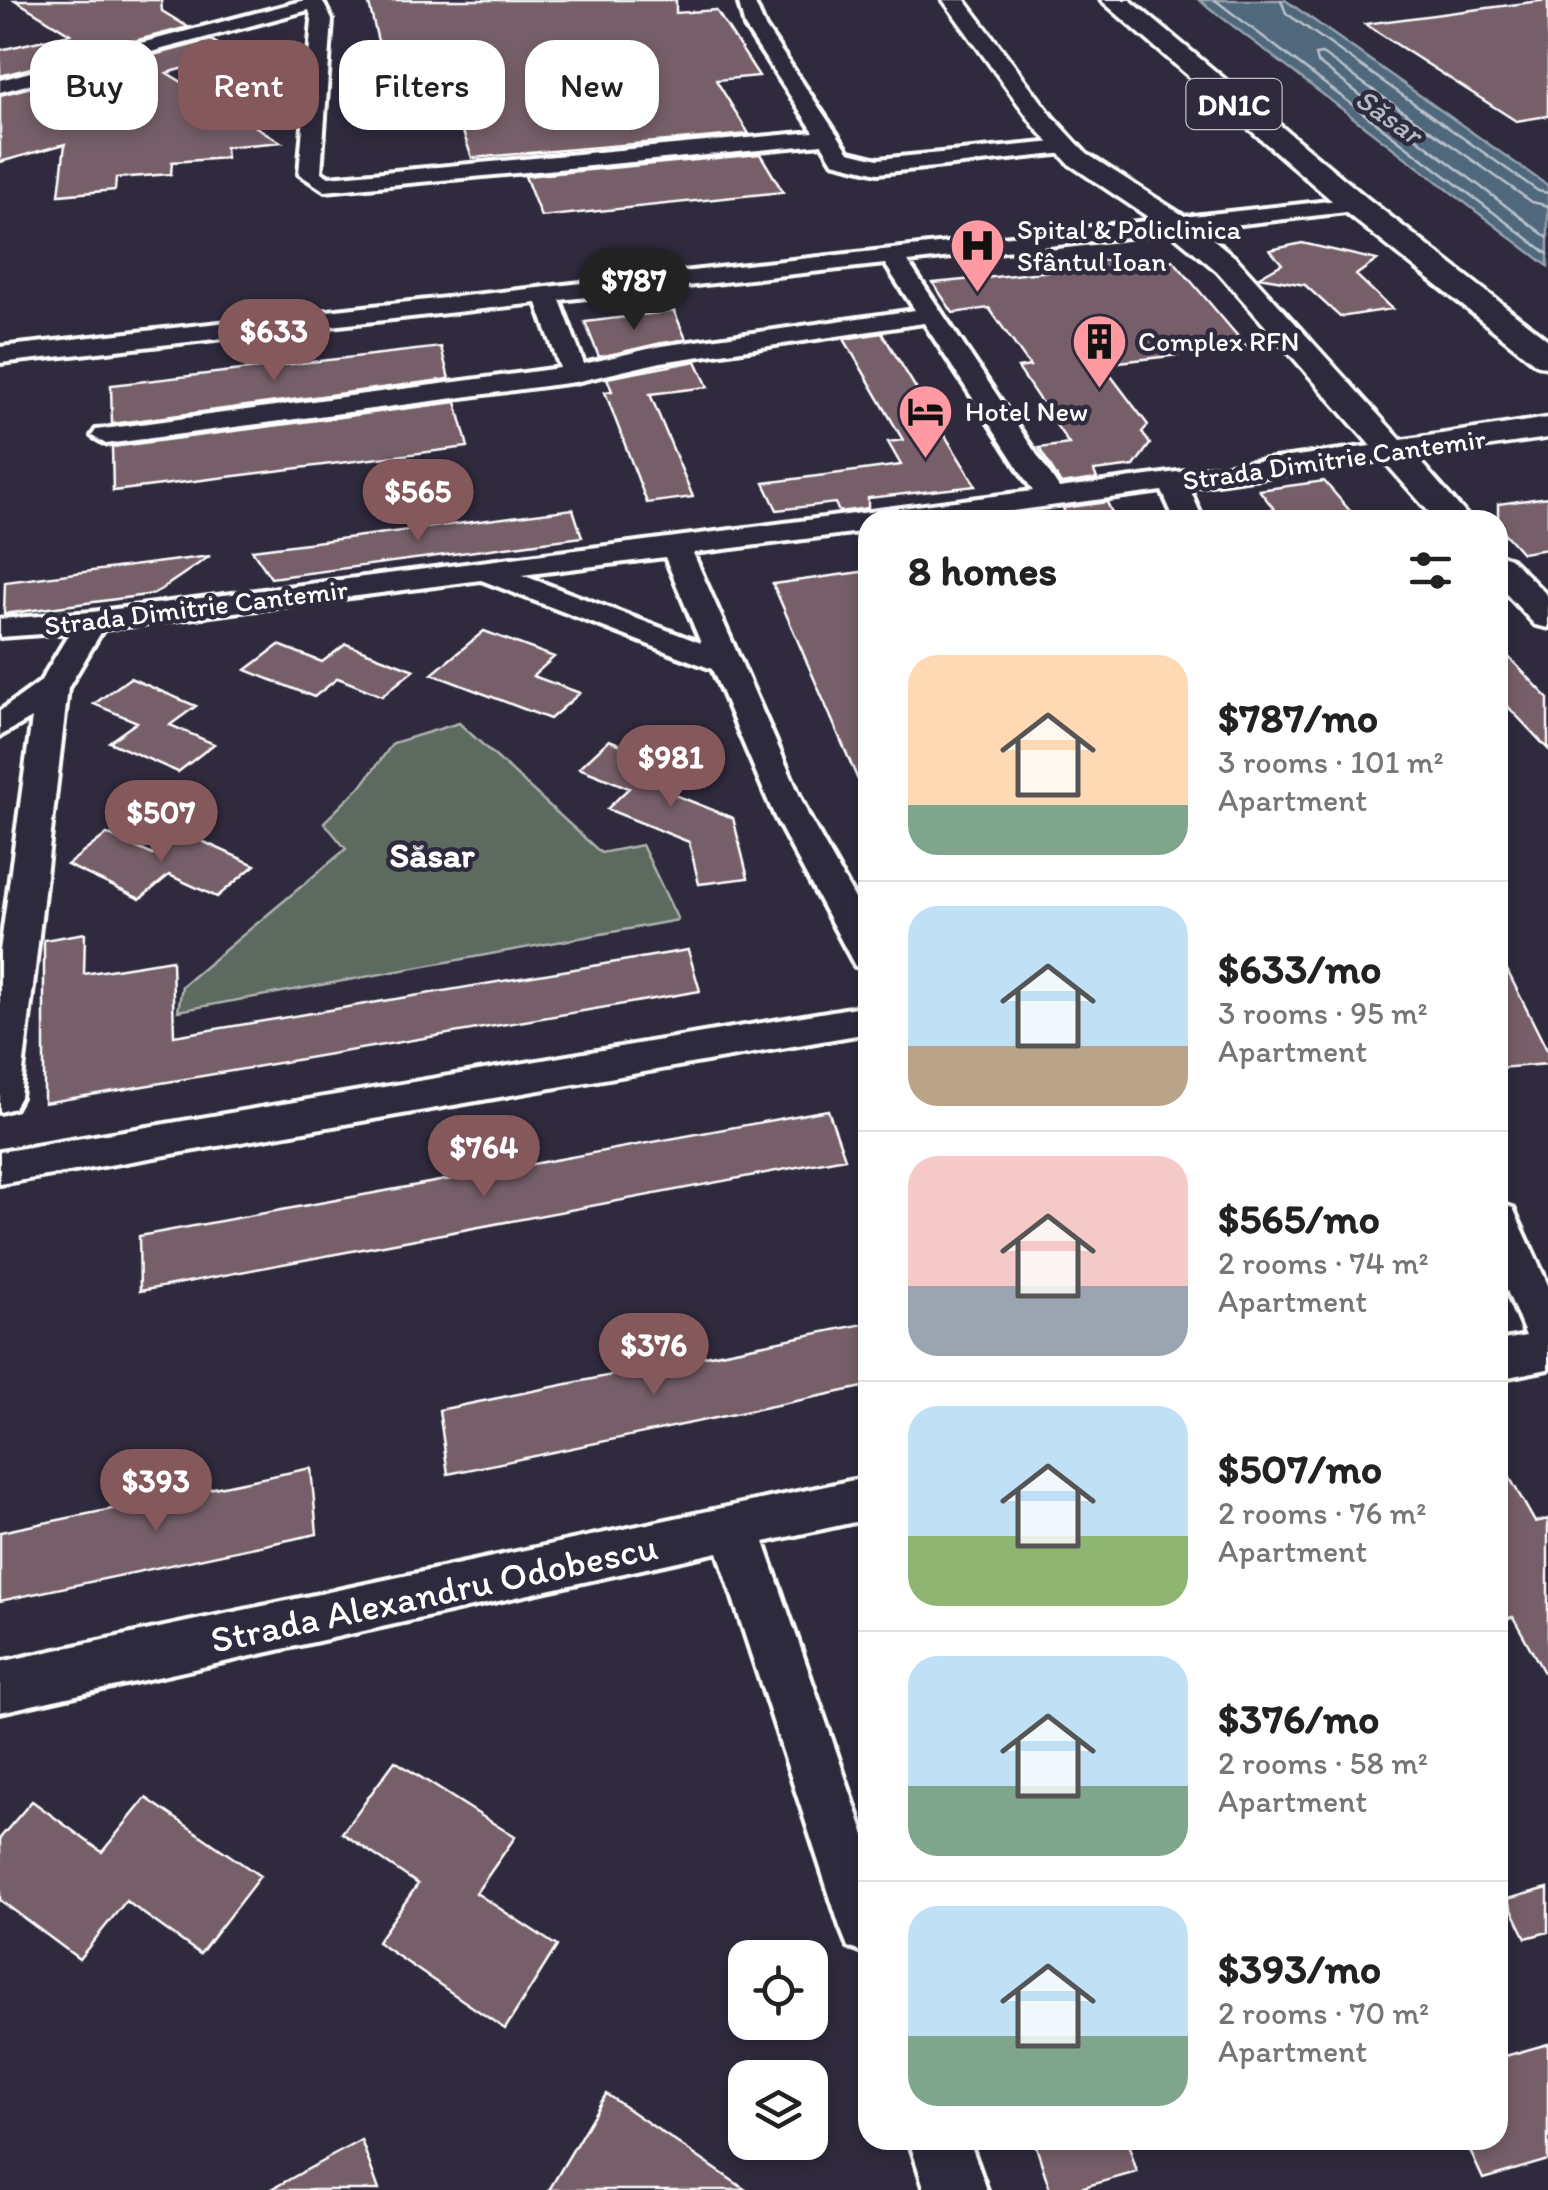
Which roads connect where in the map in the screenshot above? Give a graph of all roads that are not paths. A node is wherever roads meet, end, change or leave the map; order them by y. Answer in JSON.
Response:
{"nodes":[{"id":1,"x":748,"y":0,"type":"edge"},
{"id":2,"x":954,"y":0,"type":"edge"},
{"id":3,"x":1114,"y":0,"type":"edge"},
{"id":4,"x":312,"y":2,"type":"edge"},
{"id":5,"x":0,"y":86,"type":"edge"},
{"id":6,"x":826,"y":137,"type":"junction"},
{"id":7,"x":1066,"y":147,"type":"junction"},
{"id":8,"x":1356,"y":205,"type":"junction"},
{"id":9,"x":1179,"y":225,"type":"junction"},
{"id":10,"x":892,"y":256,"type":"junction"},
{"id":11,"x":546,"y":295,"type":"junction"},
{"id":12,"x":930,"y":314,"type":"junction"},
{"id":13,"x":0,"y":355,"type":"edge"},
{"id":14,"x":1548,"y":357,"type":"edge"},
{"id":15,"x":574,"y":374,"type":"junction"},
{"id":16,"x":1548,"y":428,"type":"edge"},
{"id":17,"x":106,"y":436,"type":"dead end"},
{"id":18,"x":1393,"y":451,"type":"junction"},
{"id":19,"x":1172,"y":481,"type":"junction"},
{"id":20,"x":1051,"y":497,"type":"junction"},
{"id":21,"x":955,"y":510,"type":"edge"},
{"id":22,"x":1185,"y":510,"type":"edge"},
{"id":23,"x":1445,"y":510,"type":"edge"},
{"id":24,"x":858,"y":523,"type":"edge"},
{"id":25,"x":676,"y":548,"type":"junction"},
{"id":26,"x":479,"y":569,"type":"junction"},
{"id":27,"x":1508,"y":575,"type":"edge"},
{"id":28,"x":1548,"y":617,"type":"edge"},
{"id":29,"x":92,"y":621,"type":"junction"},
{"id":30,"x":0,"y":628,"type":"edge"},
{"id":31,"x":726,"y":664,"type":"junction"},
{"id":32,"x":52,"y":688,"type":"junction"},
{"id":33,"x":0,"y":726,"type":"edge"},
{"id":34,"x":858,"y":939,"type":"edge"},
{"id":35,"x":858,"y":1021,"type":"edge"},
{"id":36,"x":0,"y":1097,"type":"edge"},
{"id":37,"x":0,"y":1168,"type":"edge"},
{"id":38,"x":1508,"y":1243,"type":"edge"},
{"id":39,"x":1548,"y":1335,"type":"edge"},
{"id":40,"x":1548,"y":1350,"type":"edge"},
{"id":41,"x":1508,"y":1358,"type":"edge"},
{"id":42,"x":858,"y":1500,"type":"edge"},
{"id":43,"x":734,"y":1527,"type":"junction"},
{"id":44,"x":0,"y":1688,"type":"edge"},
{"id":45,"x":858,"y":1897,"type":"edge"},
{"id":46,"x":942,"y":2150,"type":"edge"},
{"id":47,"x":956,"y":2190,"type":"edge"}],
"edges":[{"from":1,"to":6,"type":"street"},
{"from":2,"to":7,"type":"street"},
{"from":3,"to":8,"type":"main road","number":"DN1C"},
{"from":4,"to":5,"type":"street"},
{"from":4,"to":6,"type":"street"},
{"from":6,"to":7,"type":"street"},
{"from":7,"to":9,"type":"street"},
{"from":8,"to":9,"type":"street"},
{"from":8,"to":14,"type":"main road","number":"DN1C"},
{"from":9,"to":10,"type":"street"},
{"from":9,"to":18,"type":"street"},
{"from":10,"to":11,"type":"street"},
{"from":10,"to":12,"type":"street"},
{"from":11,"to":13,"type":"street"},
{"from":11,"to":15,"type":"street"},
{"from":12,"to":15,"type":"street"},
{"from":12,"to":20,"type":"street"},
{"from":15,"to":17,"type":"street"},
{"from":16,"to":18,"type":"street","name":"Strada Dimitrie Cantemir"},
{"from":18,"to":19,"type":"street","name":"Strada Dimitrie Cantemir"},
{"from":18,"to":23,"type":"street"},
{"from":19,"to":20,"type":"street","name":"Strada Dimitrie Cantemir"},
{"from":19,"to":22,"type":"street"},
{"from":20,"to":21,"type":"street","name":"Strada Dimitrie Cantemir"},
{"from":24,"to":25,"type":"street","name":"Strada Dimitrie Cantemir"},
{"from":25,"to":26,"type":"street","name":"Strada Dimitrie Cantemir"},
{"from":25,"to":31,"type":"street"},
{"from":26,"to":29,"type":"street","name":"Strada Dimitrie Cantemir"},
{"from":26,"to":31,"type":"street"},
{"from":27,"to":28,"type":"street"},
{"from":29,"to":30,"type":"street","name":"Strada Dimitrie Cantemir"},
{"from":29,"to":32,"type":"street"},
{"from":31,"to":34,"type":"street"},
{"from":32,"to":33,"type":"street"},
{"from":32,"to":36,"type":"street"},
{"from":35,"to":37,"type":"street"},
{"from":38,"to":39,"type":"street"},
{"from":40,"to":41,"type":"street"},
{"from":42,"to":43,"type":"street","name":"Strada Alexandru Odobescu"},
{"from":43,"to":44,"type":"street","name":"Strada Alexandru Odobescu"},
{"from":43,"to":45,"type":"street"},
{"from":46,"to":47,"type":"street"}]}
